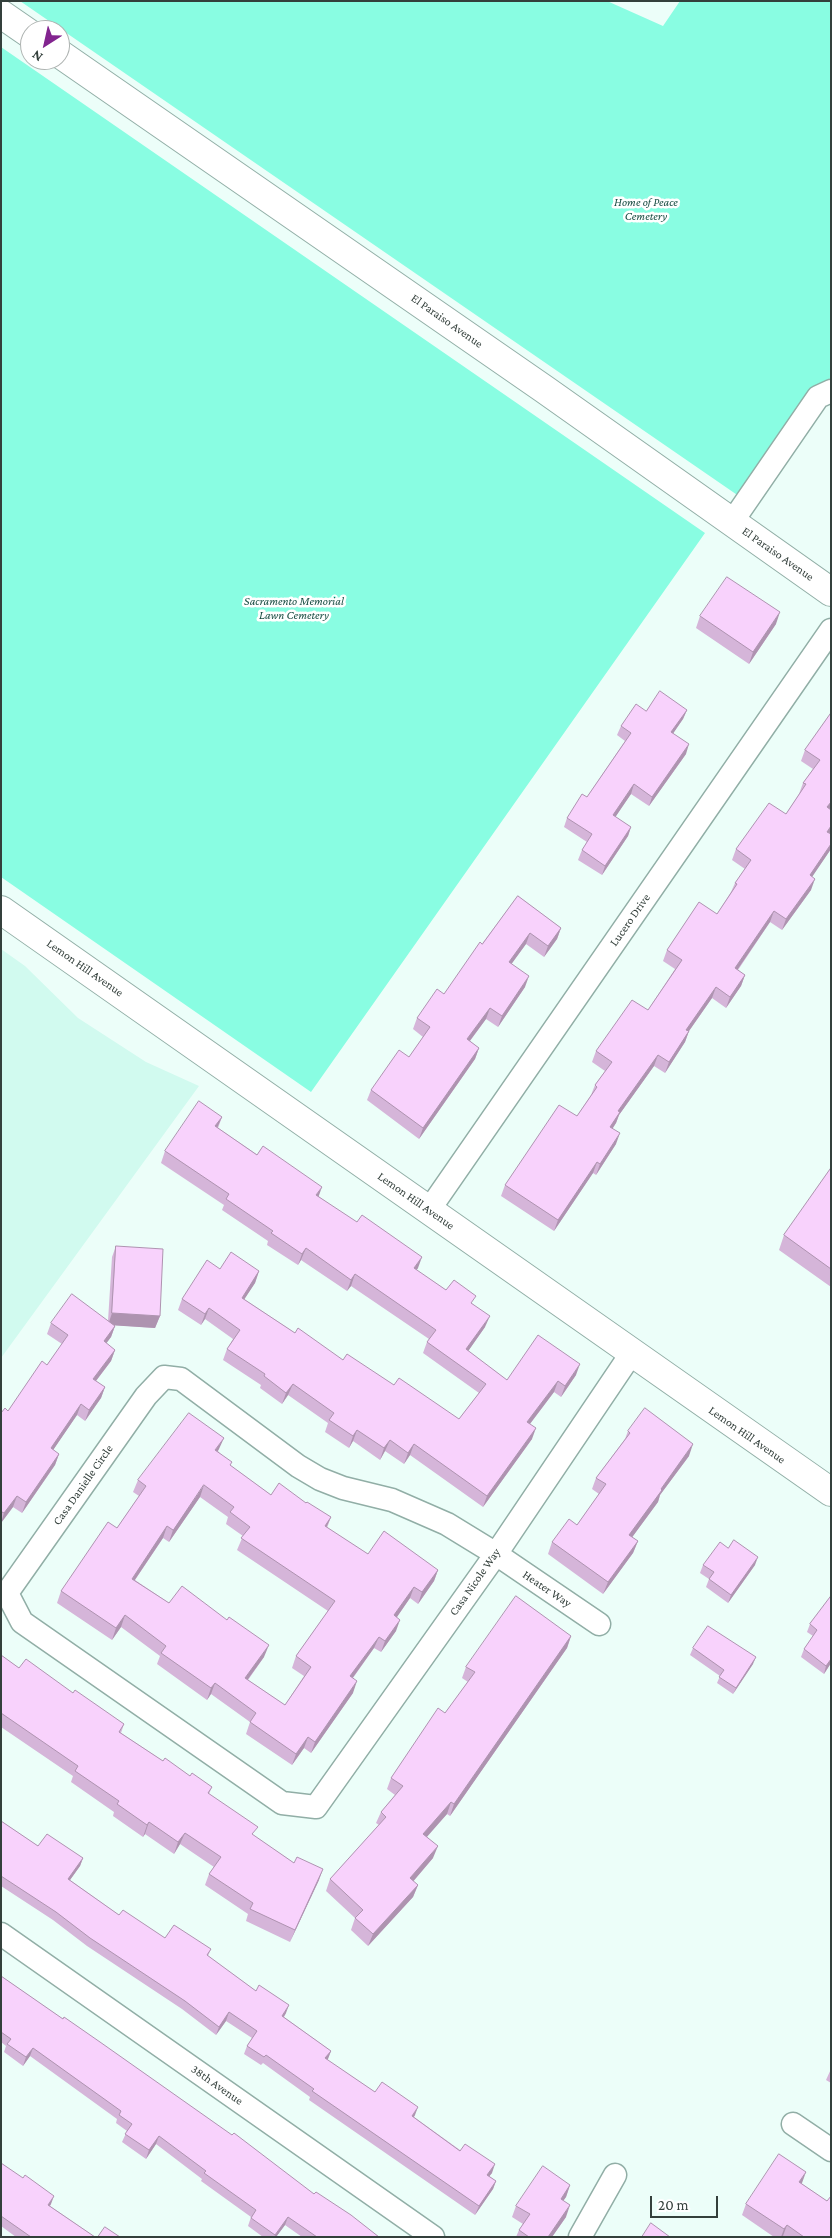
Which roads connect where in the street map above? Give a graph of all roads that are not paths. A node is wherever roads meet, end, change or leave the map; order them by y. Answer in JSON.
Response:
{"nodes":[{"id":1,"x":1,"y":14,"type":"edge"},
{"id":2,"x":20,"y":27,"type":"edge"},
{"id":3,"x":70,"y":61,"type":"edge"},
{"id":4,"x":831,"y":391,"type":"edge"},
{"id":5,"x":732,"y":522,"type":"junction"},
{"id":6,"x":831,"y":592,"type":"edge"},
{"id":7,"x":831,"y":630,"type":"edge"},
{"id":8,"x":1,"y":910,"type":"edge"},
{"id":9,"x":429,"y":1210,"type":"junction"},
{"id":10,"x":630,"y":1354,"type":"junction"},
{"id":11,"x":831,"y":1492,"type":"edge"},
{"id":12,"x":496,"y":1554,"type":"junction"},
{"id":13,"x":599,"y":1624,"type":"dead end"},
{"id":14,"x":316,"y":1807,"type":"joint"},
{"id":15,"x":1,"y":1934,"type":"edge"},
{"id":16,"x":793,"y":2124,"type":"dead end"},
{"id":17,"x":831,"y":2150,"type":"edge"},
{"id":18,"x":615,"y":2175,"type":"dead end"},
{"id":19,"x":433,"y":2237,"type":"edge"},
{"id":20,"x":580,"y":2237,"type":"edge"}],
"edges":[{"from":1,"to":2,"type":"street"},
{"from":3,"to":5,"type":"street","name":"El Paraiso Avenue"},
{"from":4,"to":5,"type":"street"},
{"from":5,"to":6,"type":"street","name":"El Paraiso Avenue"},
{"from":7,"to":9,"type":"street","name":"Lucero Drive"},
{"from":8,"to":9,"type":"street","name":"Lemon Hill Avenue"},
{"from":9,"to":10,"type":"street","name":"Lemon Hill Avenue"},
{"from":10,"to":11,"type":"street","name":"Lemon Hill Avenue"},
{"from":10,"to":12,"type":"street","name":"Casa Nicole Way"},
{"from":12,"to":13,"type":"street","name":"Heater Way"},
{"from":12,"to":14,"type":"street","name":"Casa Nicole Way"},
{"from":12,"to":14,"type":"street","name":"Casa Danielle Circle"},
{"from":15,"to":19,"type":"street","name":"38th Avenue"},
{"from":16,"to":17,"type":"street"},
{"from":18,"to":20,"type":"street"}]}
